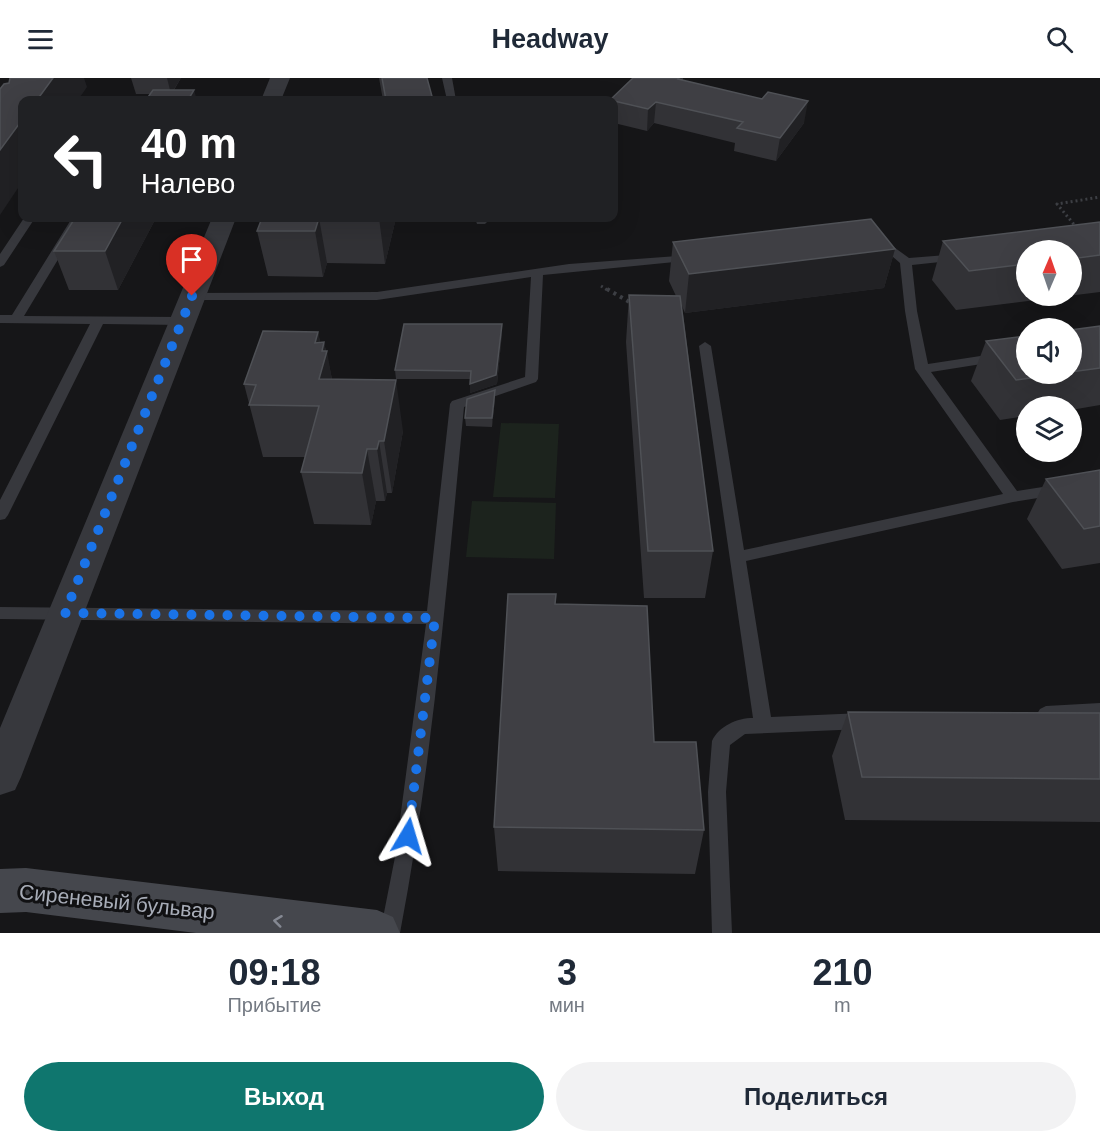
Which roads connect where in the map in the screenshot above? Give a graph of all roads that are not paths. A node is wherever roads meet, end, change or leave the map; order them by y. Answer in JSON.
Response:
{"nodes":[{"id":1,"x":280,"y":78,"type":"edge"},
{"id":2,"x":447,"y":78,"type":"edge"},
{"id":3,"x":273,"y":96,"type":"edge"},
{"id":4,"x":451,"y":96,"type":"edge"},
{"id":5,"x":26,"y":222,"type":"edge"},
{"id":6,"x":75,"y":222,"type":"edge"},
{"id":7,"x":222,"y":222,"type":"edge"},
{"id":8,"x":865,"y":237,"type":"edge"},
{"id":9,"x":975,"y":255,"type":"edge"},
{"id":10,"x":707,"y":256,"type":"edge"},
{"id":11,"x":0,"y":262,"type":"edge"},
{"id":12,"x":906,"y":262,"type":"junction"},
{"id":13,"x":537,"y":272,"type":"junction"},
{"id":14,"x":187,"y":308,"type":"junction"},
{"id":15,"x":0,"y":319,"type":"edge"},
{"id":16,"x":15,"y":320,"type":"junction"},
{"id":17,"x":98,"y":321,"type":"junction"},
{"id":18,"x":705,"y":346,"type":"dead end"},
{"id":19,"x":1016,"y":355,"type":"edge"},
{"id":20,"x":922,"y":369,"type":"junction"},
{"id":21,"x":1100,"y":483,"type":"edge"},
{"id":22,"x":1012,"y":497,"type":"junction"},
{"id":23,"x":0,"y":515,"type":"edge"},
{"id":24,"x":737,"y":557,"type":"junction"},
{"id":25,"x":0,"y":613,"type":"edge"},
{"id":26,"x":65,"y":613,"type":"junction"},
{"id":27,"x":435,"y":618,"type":"junction"},
{"id":28,"x":1100,"y":711,"type":"edge"},
{"id":29,"x":1030,"y":714,"type":"edge"},
{"id":30,"x":879,"y":720,"type":"edge"},
{"id":31,"x":763,"y":725,"type":"junction"},
{"id":32,"x":0,"y":777,"type":"edge"},
{"id":33,"x":0,"y":891,"type":"edge"},
{"id":34,"x":377,"y":933,"type":"edge"},
{"id":35,"x":390,"y":933,"type":"edge"},
{"id":36,"x":722,"y":933,"type":"edge"}],
"edges":[{"from":1,"to":3,"type":"street"},
{"from":2,"to":4,"type":"lane"},
{"from":5,"to":11,"type":"lane"},
{"from":6,"to":16,"type":"lane"},
{"from":7,"to":14,"type":"street"},
{"from":8,"to":12,"type":"lane"},
{"from":9,"to":12,"type":"lane"},
{"from":10,"to":13,"type":"lane"},
{"from":12,"to":20,"type":"lane"},
{"from":13,"to":14,"type":"lane"},
{"from":13,"to":27,"type":"lane"},
{"from":14,"to":17,"type":"lane"},
{"from":14,"to":26,"type":"street"},
{"from":15,"to":16,"type":"lane"},
{"from":16,"to":17,"type":"lane"},
{"from":17,"to":23,"type":"lane"},
{"from":18,"to":24,"type":"lane"},
{"from":19,"to":20,"type":"lane"},
{"from":20,"to":22,"type":"lane"},
{"from":21,"to":22,"type":"lane"},
{"from":22,"to":24,"type":"lane"},
{"from":24,"to":31,"type":"lane"},
{"from":25,"to":26,"type":"lane"},
{"from":26,"to":27,"type":"lane"},
{"from":26,"to":32,"type":"street"},
{"from":27,"to":35,"type":"lane"},
{"from":28,"to":29,"type":"lane"},
{"from":30,"to":31,"type":"lane"},
{"from":31,"to":36,"type":"lane"},
{"from":34,"to":33,"type":"main road","name":"Сиреневый бульвар","one_way":true}]}
